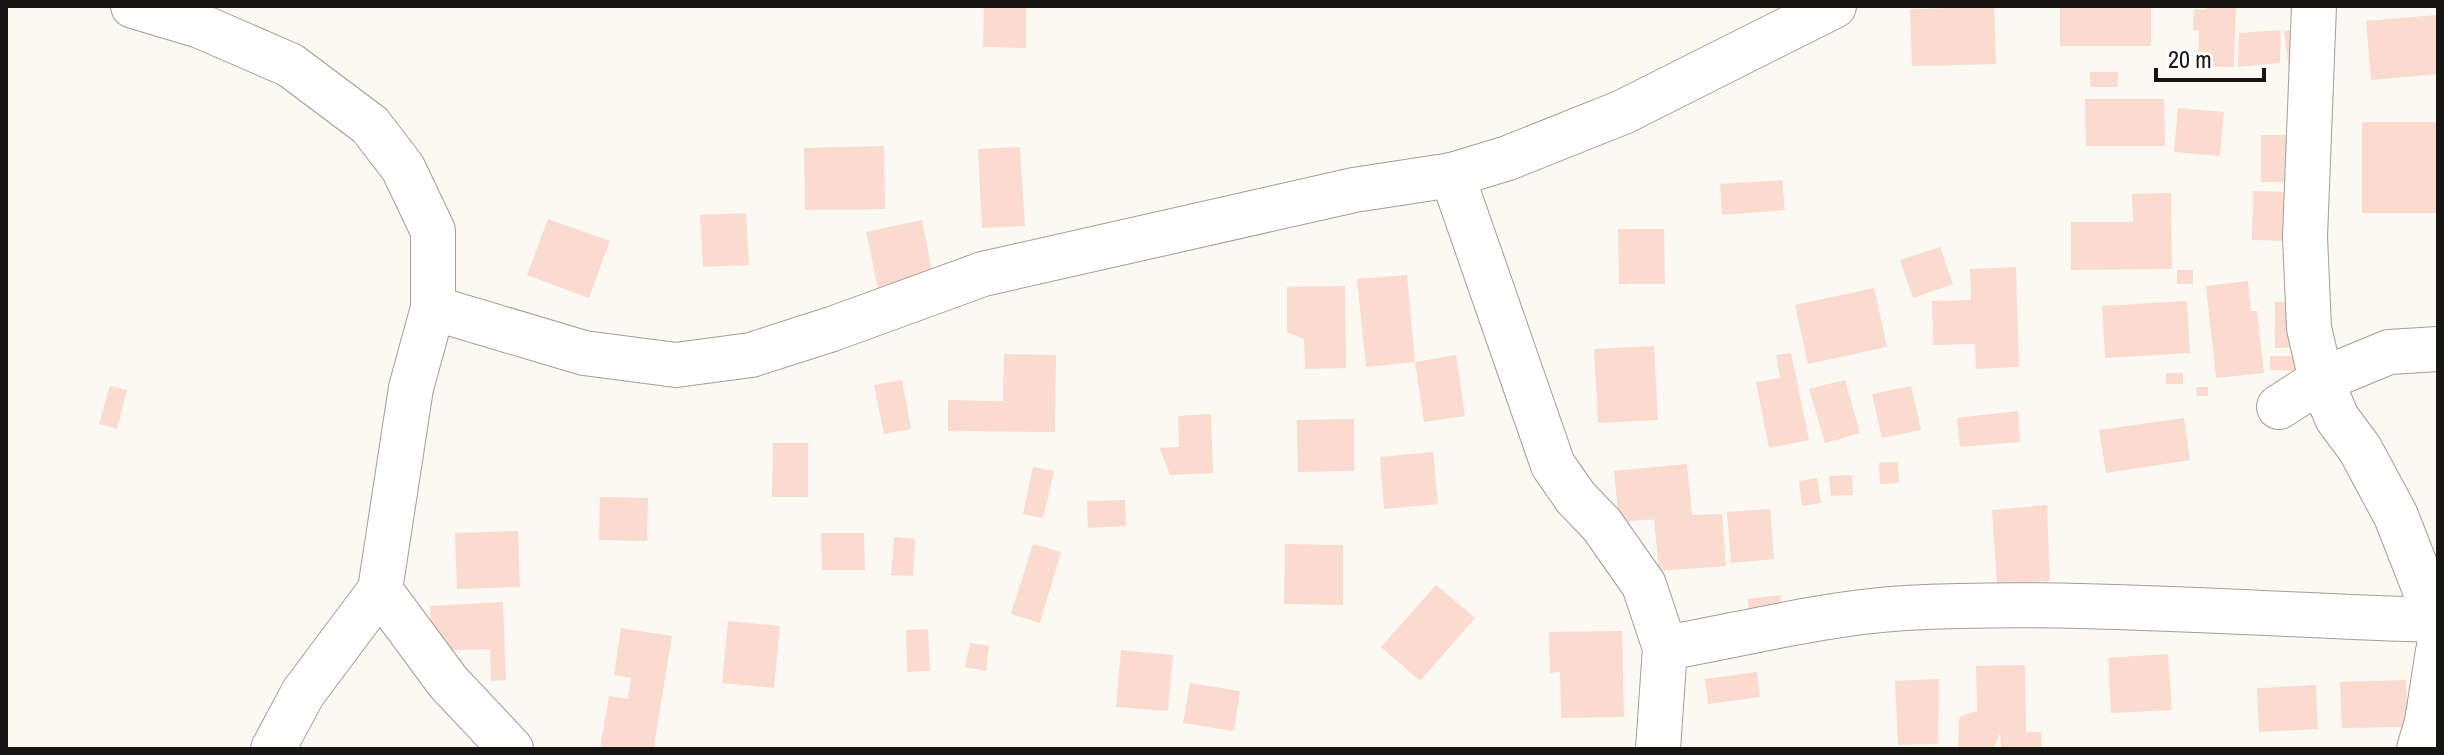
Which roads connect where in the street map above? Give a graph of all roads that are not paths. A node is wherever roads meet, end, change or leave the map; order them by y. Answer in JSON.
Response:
{"nodes":[{"id":1,"x":133,"y":6,"type":"edge"},
{"id":2,"x":1834,"y":6,"type":"edge"},
{"id":3,"x":2314,"y":6,"type":"edge"},
{"id":4,"x":1452,"y":175,"type":"junction"},
{"id":5,"x":433,"y":308,"type":"junction"},
{"id":6,"x":2438,"y":349,"type":"edge"},
{"id":7,"x":2321,"y":380,"type":"junction"},
{"id":8,"x":2279,"y":407,"type":"dead end"},
{"id":9,"x":380,"y":590,"type":"junction"},
{"id":10,"x":2437,"y":636,"type":"edge"},
{"id":11,"x":1665,"y":648,"type":"junction"},
{"id":12,"x":273,"y":749,"type":"edge"},
{"id":13,"x":511,"y":749,"type":"edge"},
{"id":14,"x":1658,"y":749,"type":"edge"},
{"id":15,"x":2419,"y":749,"type":"edge"}],
"edges":[{"from":1,"to":5,"type":"street"},
{"from":2,"to":4,"type":"street"},
{"from":3,"to":7,"type":"street"},
{"from":4,"to":5,"type":"street"},
{"from":4,"to":11,"type":"street"},
{"from":5,"to":9,"type":"street"},
{"from":6,"to":7,"type":"street"},
{"from":7,"to":8,"type":"street"},
{"from":7,"to":10,"type":"street"},
{"from":9,"to":12,"type":"street"},
{"from":9,"to":13,"type":"street"},
{"from":10,"to":11,"type":"street"},
{"from":10,"to":15,"type":"street"},
{"from":11,"to":14,"type":"street"}]}
